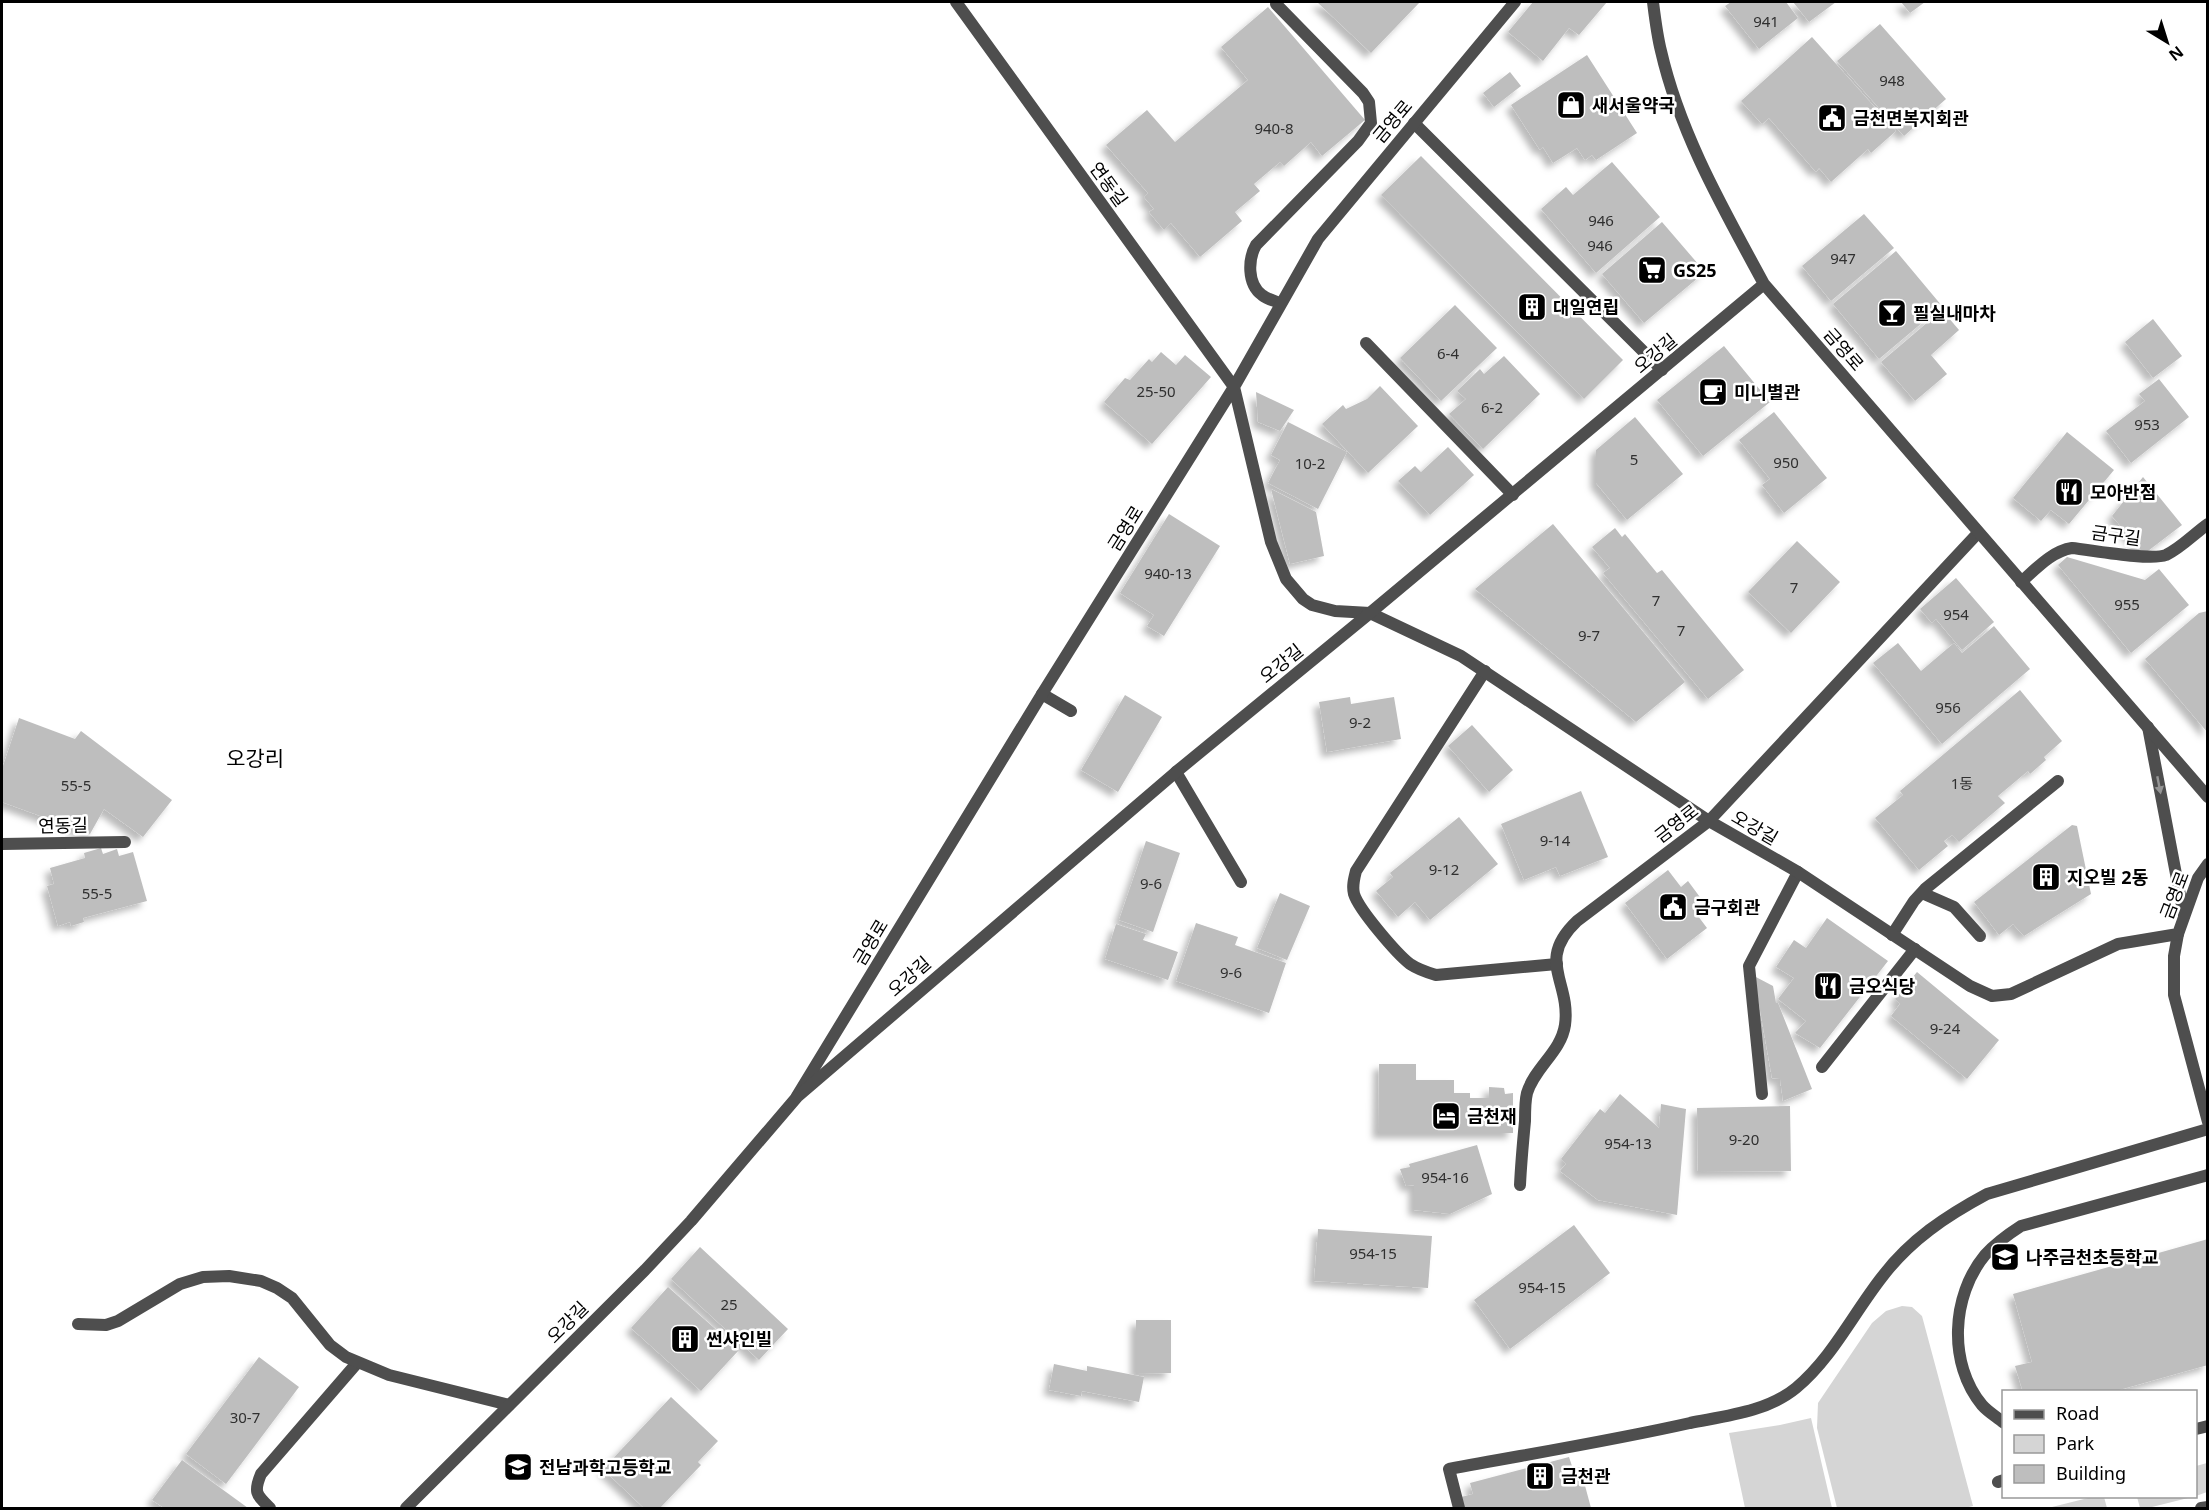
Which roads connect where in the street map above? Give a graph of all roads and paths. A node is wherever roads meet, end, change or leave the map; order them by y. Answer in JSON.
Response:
{"nodes":[{"id":1,"x":956,"y":2,"type":"edge"},
{"id":2,"x":1515,"y":2,"type":"edge"},
{"id":3,"x":1653,"y":2,"type":"edge"},
{"id":4,"x":1276,"y":4,"type":"dead end"},
{"id":5,"x":1414,"y":123,"type":"junction"},
{"id":6,"x":1764,"y":284,"type":"junction"},
{"id":7,"x":1280,"y":303,"type":"junction"},
{"id":8,"x":1366,"y":343,"type":"dead end"},
{"id":9,"x":1662,"y":370,"type":"junction"},
{"id":10,"x":1234,"y":387,"type":"junction"},
{"id":11,"x":1513,"y":495,"type":"junction"},
{"id":12,"x":2208,"y":524,"type":"edge"},
{"id":13,"x":1978,"y":533,"type":"junction"},
{"id":14,"x":2021,"y":582,"type":"junction"},
{"id":15,"x":1370,"y":614,"type":"junction"},
{"id":16,"x":1485,"y":671,"type":"junction"},
{"id":17,"x":1042,"y":694,"type":"junction"},
{"id":18,"x":1071,"y":711,"type":"dead end"},
{"id":19,"x":2148,"y":727,"type":"junction"},
{"id":20,"x":1176,"y":772,"type":"junction"},
{"id":21,"x":2058,"y":781,"type":"dead end"},
{"id":22,"x":2208,"y":797,"type":"edge"},
{"id":23,"x":1709,"y":821,"type":"junction"},
{"id":24,"x":125,"y":842,"type":"dead end"},
{"id":25,"x":2,"y":844,"type":"edge"},
{"id":26,"x":2208,"y":864,"type":"edge"},
{"id":27,"x":1798,"y":872,"type":"junction"},
{"id":28,"x":1242,"y":882,"type":"dead end"},
{"id":29,"x":1922,"y":893,"type":"junction"},
{"id":30,"x":2184,"y":916,"type":"junction"},
{"id":31,"x":2178,"y":934,"type":"junction"},
{"id":32,"x":1892,"y":935,"type":"junction"},
{"id":33,"x":1980,"y":936,"type":"dead end"},
{"id":34,"x":1915,"y":949,"type":"junction"},
{"id":35,"x":1557,"y":964,"type":"junction"},
{"id":36,"x":1970,"y":986,"type":"joint"},
{"id":37,"x":1822,"y":1067,"type":"dead end"},
{"id":38,"x":1762,"y":1094,"type":"dead end"},
{"id":39,"x":797,"y":1097,"type":"junction"},
{"id":40,"x":2208,"y":1122,"type":"edge"},
{"id":41,"x":2208,"y":1129,"type":"edge"},
{"id":42,"x":2208,"y":1175,"type":"edge"},
{"id":43,"x":1520,"y":1185,"type":"dead end"},
{"id":44,"x":78,"y":1324,"type":"dead end"},
{"id":45,"x":357,"y":1363,"type":"junction"},
{"id":46,"x":509,"y":1406,"type":"junction"},
{"id":47,"x":2002,"y":1421,"type":"edge"},
{"id":48,"x":2208,"y":1507,"type":"edge"},
{"id":49,"x":270,"y":1509,"type":"edge"},
{"id":50,"x":406,"y":1509,"type":"edge"},
{"id":51,"x":1458,"y":1509,"type":"edge"},
{"id":52,"x":2201,"y":1509,"type":"edge"}],
"edges":[{"from":1,"to":10,"type":"street","name":"연동길"},
{"from":2,"to":5,"type":"street","name":"금영로"},
{"from":3,"to":6,"type":"street","name":"금영로"},
{"from":4,"to":7,"type":"street"},
{"from":5,"to":7,"type":"street","name":"금영로"},
{"from":5,"to":9,"type":"street"},
{"from":6,"to":9,"type":"street","name":"오강길"},
{"from":6,"to":13,"type":"street","name":"금영로"},
{"from":7,"to":10,"type":"street","name":"금영로"},
{"from":8,"to":11,"type":"street"},
{"from":9,"to":11,"type":"street","name":"오강길"},
{"from":10,"to":15,"type":"street","name":"오강길"},
{"from":10,"to":17,"type":"street","name":"금영로"},
{"from":11,"to":15,"type":"street","name":"오강길"},
{"from":12,"to":14,"type":"street","name":"금구길"},
{"from":13,"to":14,"type":"street","name":"금영로"},
{"from":13,"to":23,"type":"street","name":"금영로"},
{"from":14,"to":19,"type":"street","name":"금영로"},
{"from":15,"to":16,"type":"street","name":"오강길"},
{"from":15,"to":20,"type":"street","name":"오강길"},
{"from":16,"to":23,"type":"street","name":"오강길"},
{"from":16,"to":35,"type":"street"},
{"from":17,"to":18,"type":"street"},
{"from":17,"to":39,"type":"street","name":"금영로"},
{"from":19,"to":22,"type":"street","name":"금영로"},
{"from":19,"to":30,"type":"street","one_way":true},
{"from":20,"to":28,"type":"street"},
{"from":20,"to":39,"type":"street","name":"오강길"},
{"from":21,"to":29,"type":"street"},
{"from":23,"to":27,"type":"street","name":"오강길"},
{"from":23,"to":35,"type":"street","name":"금영로"},
{"from":24,"to":25,"type":"street","name":"연동길"},
{"from":26,"to":30,"type":"street","name":"금영로"},
{"from":27,"to":32,"type":"street","name":"오강길"},
{"from":27,"to":38,"type":"street"},
{"from":29,"to":32,"type":"street"},
{"from":29,"to":33,"type":"street"},
{"from":30,"to":31,"type":"street","name":"금영로"},
{"from":31,"to":36,"type":"street","name":"금영로"},
{"from":31,"to":40,"type":"street"},
{"from":32,"to":34,"type":"street","name":"오강길"},
{"from":34,"to":36,"type":"street","name":"오강길"},
{"from":34,"to":37,"type":"street"},
{"from":35,"to":43,"type":"street","name":"금영로"},
{"from":39,"to":46,"type":"street","name":"오강길"},
{"from":41,"to":51,"type":"street"},
{"from":42,"to":47,"type":"street"},
{"from":44,"to":45,"type":"street"},
{"from":45,"to":46,"type":"street"},
{"from":45,"to":49,"type":"street"},
{"from":46,"to":50,"type":"street","name":"오강길"},
{"from":48,"to":52,"type":"street"}]}
